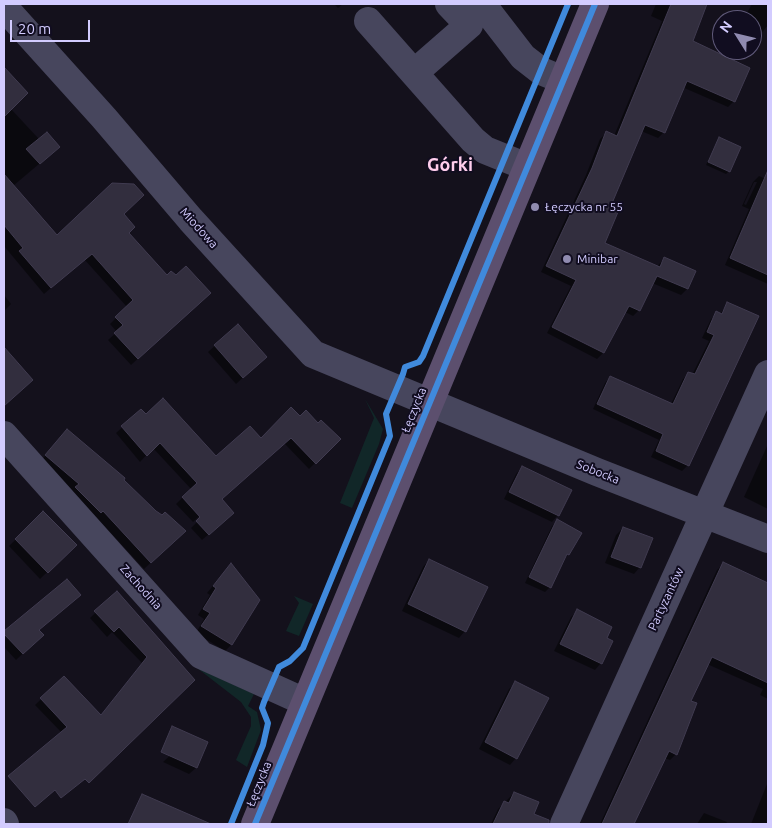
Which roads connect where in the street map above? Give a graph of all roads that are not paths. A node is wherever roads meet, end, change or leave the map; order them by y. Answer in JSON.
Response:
{"nodes":[{"id":1,"x":450,"y":4,"type":"edge"},
{"id":2,"x":482,"y":4,"type":"edge"},
{"id":3,"x":594,"y":4,"type":"edge"},
{"id":4,"x":4,"y":7,"type":"edge"},
{"id":5,"x":368,"y":21,"type":"dead end"},
{"id":6,"x":414,"y":73,"type":"junction"},
{"id":7,"x":563,"y":80,"type":"junction"},
{"id":8,"x":527,"y":167,"type":"junction"},
{"id":9,"x":768,"y":374,"type":"edge"},
{"id":10,"x":429,"y":403,"type":"junction"},
{"id":11,"x":4,"y":435,"type":"edge"},
{"id":12,"x":705,"y":514,"type":"junction"},
{"id":13,"x":768,"y":539,"type":"edge"},
{"id":14,"x":305,"y":702,"type":"junction"},
{"id":15,"x":255,"y":824,"type":"edge"},
{"id":16,"x":564,"y":824,"type":"edge"}],
"edges":[{"from":1,"to":6,"type":"street"},
{"from":2,"to":7,"type":"street"},
{"from":3,"to":7,"type":"main road","name":"Łęczycka"},
{"from":4,"to":10,"type":"street","name":"Miodowa"},
{"from":5,"to":6,"type":"street"},
{"from":6,"to":8,"type":"street"},
{"from":7,"to":8,"type":"main road","name":"Łęczycka"},
{"from":8,"to":10,"type":"main road","name":"Łęczycka"},
{"from":9,"to":12,"type":"street","name":"Partyzantów"},
{"from":10,"to":12,"type":"street","name":"Sobocka"},
{"from":10,"to":14,"type":"main road","name":"Łęczycka"},
{"from":11,"to":14,"type":"street","name":"Zachodnia"},
{"from":12,"to":13,"type":"street","name":"Sobocka"},
{"from":12,"to":16,"type":"street","name":"Partyzantów"},
{"from":14,"to":15,"type":"main road","name":"Łęczycka"}]}
